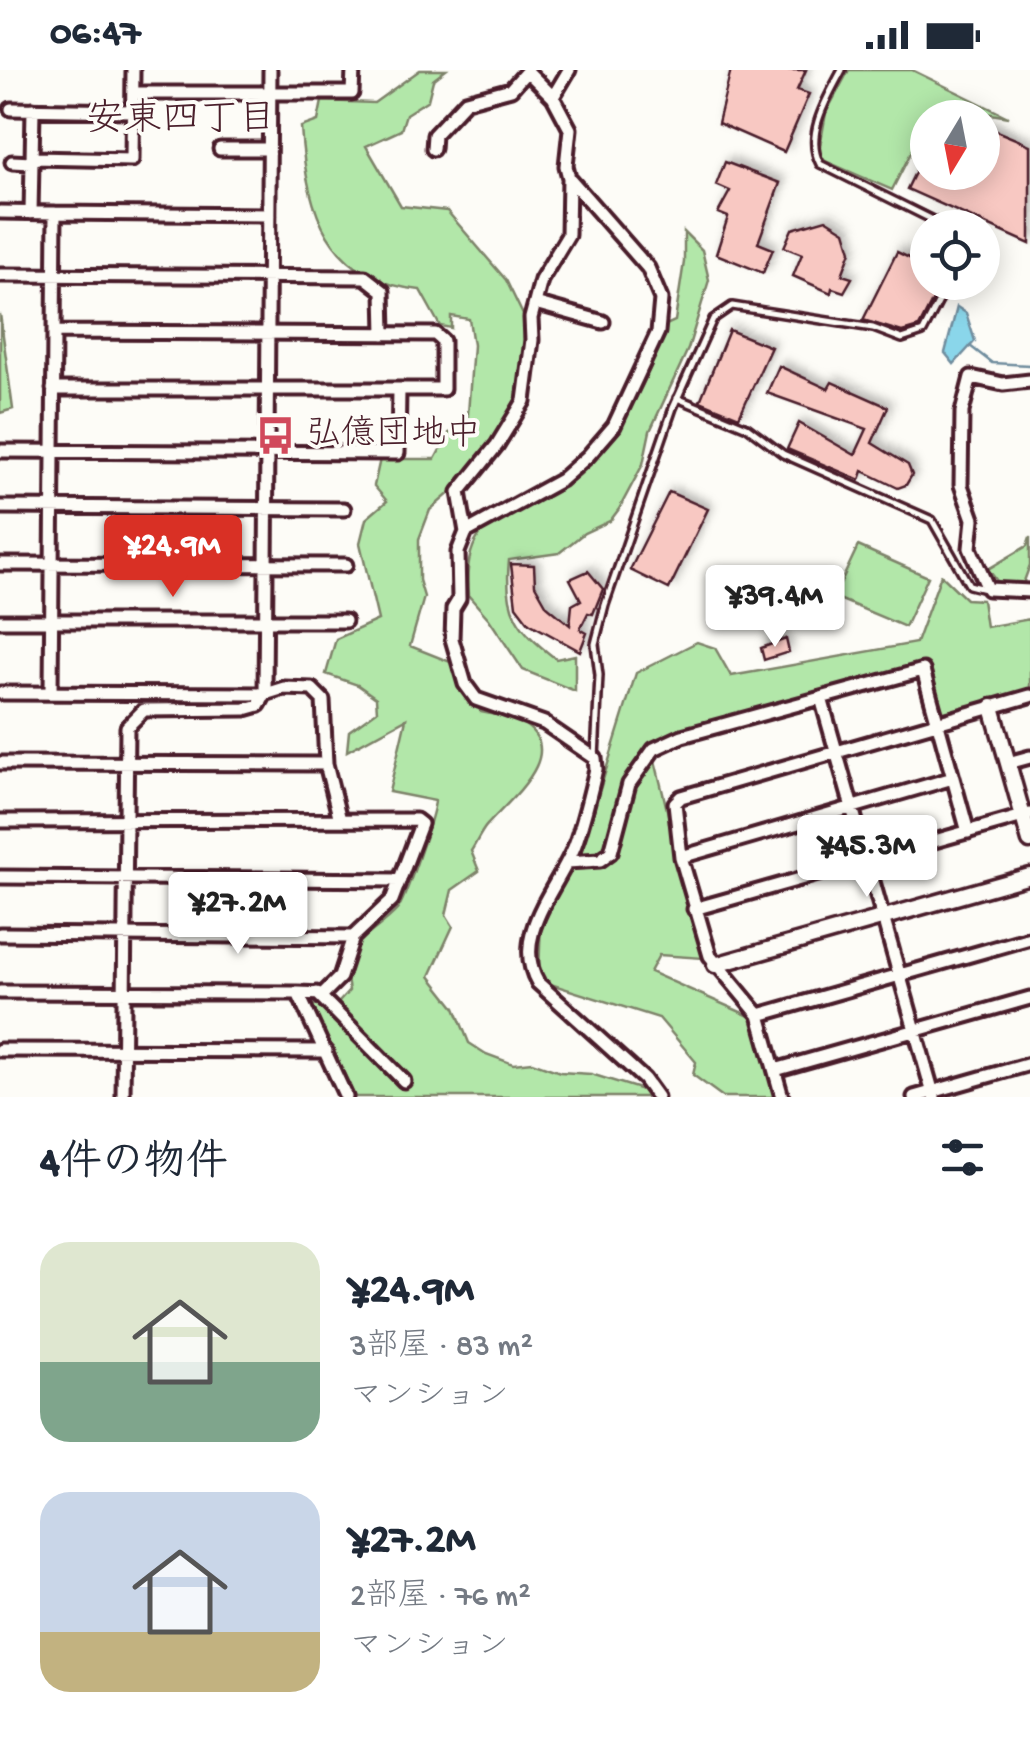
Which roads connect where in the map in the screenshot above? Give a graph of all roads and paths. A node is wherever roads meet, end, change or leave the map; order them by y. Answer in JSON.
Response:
{"nodes":[{"id":1,"x":133,"y":70,"type":"edge"},
{"id":2,"x":270,"y":70,"type":"edge"},
{"id":3,"x":353,"y":70,"type":"edge"},
{"id":4,"x":569,"y":70,"type":"edge"},
{"id":5,"x":842,"y":70,"type":"edge"},
{"id":6,"x":269,"y":92,"type":"junction"},
{"id":7,"x":132,"y":93,"type":"junction"},
{"id":8,"x":553,"y":97,"type":"junction"},
{"id":9,"x":11,"y":109,"type":"dead end"},
{"id":10,"x":33,"y":109,"type":"junction"},
{"id":11,"x":132,"y":110,"type":"junction"},
{"id":12,"x":220,"y":149,"type":"dead end"},
{"id":13,"x":269,"y":149,"type":"junction"},
{"id":14,"x":432,"y":149,"type":"dead end"},
{"id":15,"x":32,"y":160,"type":"junction"},
{"id":16,"x":12,"y":162,"type":"dead end"},
{"id":17,"x":570,"y":178,"type":"junction"},
{"id":18,"x":913,"y":210,"type":"edge"},
{"id":19,"x":0,"y":212,"type":"edge"},
{"id":20,"x":31,"y":213,"type":"junction"},
{"id":21,"x":55,"y":214,"type":"junction"},
{"id":22,"x":268,"y":215,"type":"junction"},
{"id":23,"x":0,"y":275,"type":"edge"},
{"id":24,"x":54,"y":276,"type":"junction"},
{"id":25,"x":268,"y":277,"type":"junction"},
{"id":26,"x":940,"y":300,"type":"edge"},
{"id":27,"x":535,"y":303,"type":"junction"},
{"id":28,"x":602,"y":322,"type":"dead end"},
{"id":29,"x":54,"y":332,"type":"junction"},
{"id":30,"x":268,"y":334,"type":"junction"},
{"id":31,"x":384,"y":334,"type":"junction"},
{"id":32,"x":1030,"y":381,"type":"edge"},
{"id":33,"x":54,"y":389,"type":"junction"},
{"id":34,"x":399,"y":390,"type":"junction"},
{"id":35,"x":268,"y":391,"type":"junction"},
{"id":36,"x":677,"y":398,"type":"junction"},
{"id":37,"x":0,"y":451,"type":"edge"},
{"id":38,"x":53,"y":452,"type":"junction"},
{"id":39,"x":267,"y":452,"type":"junction"},
{"id":40,"x":0,"y":507,"type":"edge"},
{"id":41,"x":52,"y":507,"type":"junction"},
{"id":42,"x":267,"y":509,"type":"junction"},
{"id":43,"x":344,"y":509,"type":"dead end"},
{"id":44,"x":466,"y":532,"type":"junction"},
{"id":45,"x":0,"y":564,"type":"edge"},
{"id":46,"x":52,"y":564,"type":"junction"},
{"id":47,"x":346,"y":565,"type":"dead end"},
{"id":48,"x":266,"y":566,"type":"junction"},
{"id":49,"x":988,"y":589,"type":"junction"},
{"id":50,"x":1030,"y":591,"type":"edge"},
{"id":51,"x":0,"y":620,"type":"edge"},
{"id":52,"x":52,"y":621,"type":"junction"},
{"id":53,"x":266,"y":621,"type":"junction"},
{"id":54,"x":346,"y":622,"type":"dead end"},
{"id":55,"x":0,"y":692,"type":"edge"},
{"id":56,"x":51,"y":693,"type":"junction"},
{"id":57,"x":265,"y":694,"type":"junction"},
{"id":58,"x":1030,"y":696,"type":"edge"},
{"id":59,"x":821,"y":698,"type":"junction"},
{"id":60,"x":992,"y":707,"type":"junction"},
{"id":61,"x":938,"y":723,"type":"junction"},
{"id":62,"x":836,"y":753,"type":"junction"},
{"id":63,"x":1030,"y":757,"type":"edge"},
{"id":64,"x":595,"y":758,"type":"junction"},
{"id":65,"x":0,"y":764,"type":"edge"},
{"id":66,"x":125,"y":764,"type":"junction"},
{"id":67,"x":326,"y":764,"type":"junction"},
{"id":68,"x":1008,"y":764,"type":"junction"},
{"id":69,"x":954,"y":778,"type":"junction"},
{"id":70,"x":851,"y":808,"type":"junction"},
{"id":71,"x":1026,"y":815,"type":"edge"},
{"id":72,"x":0,"y":820,"type":"edge"},
{"id":73,"x":340,"y":820,"type":"junction"},
{"id":74,"x":124,"y":821,"type":"junction"},
{"id":75,"x":968,"y":832,"type":"junction"},
{"id":76,"x":1030,"y":841,"type":"edge"},
{"id":77,"x":680,"y":857,"type":"junction"},
{"id":78,"x":866,"y":860,"type":"junction"},
{"id":79,"x":567,"y":862,"type":"junction"},
{"id":80,"x":1030,"y":876,"type":"edge"},
{"id":81,"x":0,"y":877,"type":"edge"},
{"id":82,"x":124,"y":878,"type":"junction"},
{"id":83,"x":400,"y":880,"type":"junction"},
{"id":84,"x":694,"y":909,"type":"junction"},
{"id":85,"x":883,"y":918,"type":"junction"},
{"id":86,"x":0,"y":934,"type":"edge"},
{"id":87,"x":123,"y":935,"type":"junction"},
{"id":88,"x":353,"y":937,"type":"junction"},
{"id":89,"x":1030,"y":938,"type":"edge"},
{"id":90,"x":715,"y":965,"type":"junction"},
{"id":91,"x":899,"y":975,"type":"junction"},
{"id":92,"x":0,"y":992,"type":"edge"},
{"id":93,"x":123,"y":992,"type":"junction"},
{"id":94,"x":298,"y":992,"type":"junction"},
{"id":95,"x":317,"y":993,"type":"junction"},
{"id":96,"x":1030,"y":998,"type":"edge"},
{"id":97,"x":759,"y":1015,"type":"junction"},
{"id":98,"x":915,"y":1030,"type":"junction"},
{"id":99,"x":123,"y":1049,"type":"junction"},
{"id":100,"x":0,"y":1050,"type":"edge"},
{"id":101,"x":326,"y":1051,"type":"junction"},
{"id":102,"x":1030,"y":1064,"type":"edge"},
{"id":103,"x":774,"y":1070,"type":"junction"},
{"id":104,"x":404,"y":1081,"type":"dead end"},
{"id":105,"x":933,"y":1094,"type":"edge"},
{"id":106,"x":123,"y":1097,"type":"edge"},
{"id":107,"x":346,"y":1097,"type":"edge"},
{"id":108,"x":657,"y":1097,"type":"edge"},
{"id":109,"x":782,"y":1097,"type":"edge"},
{"id":110,"x":914,"y":1097,"type":"edge"}],
"edges":[{"from":1,"to":7,"type":"street"},
{"from":2,"to":6,"type":"street"},
{"from":3,"to":6,"type":"street"},
{"from":4,"to":8,"type":"street"},
{"from":5,"to":18,"type":"lane"},
{"from":6,"to":7,"type":"street"},
{"from":6,"to":13,"type":"street"},
{"from":7,"to":11,"type":"street"},
{"from":8,"to":14,"type":"street"},
{"from":8,"to":17,"type":"street"},
{"from":9,"to":10,"type":"street"},
{"from":10,"to":11,"type":"street"},
{"from":10,"to":15,"type":"street"},
{"from":11,"to":15,"type":"street"},
{"from":12,"to":13,"type":"street"},
{"from":13,"to":22,"type":"street"},
{"from":15,"to":16,"type":"street"},
{"from":15,"to":20,"type":"street"},
{"from":17,"to":27,"type":"street"},
{"from":17,"to":44,"type":"street"},
{"from":19,"to":20,"type":"street"},
{"from":20,"to":21,"type":"street"},
{"from":21,"to":22,"type":"street"},
{"from":21,"to":24,"type":"street"},
{"from":22,"to":25,"type":"street"},
{"from":23,"to":24,"type":"street"},
{"from":24,"to":25,"type":"street"},
{"from":24,"to":29,"type":"street"},
{"from":25,"to":30,"type":"street"},
{"from":25,"to":31,"type":"street"},
{"from":26,"to":36,"type":"lane"},
{"from":27,"to":28,"type":"street"},
{"from":27,"to":44,"type":"street"},
{"from":29,"to":30,"type":"street"},
{"from":29,"to":33,"type":"street"},
{"from":30,"to":31,"type":"street"},
{"from":30,"to":35,"type":"street"},
{"from":31,"to":34,"type":"street"},
{"from":32,"to":49,"type":"street"},
{"from":33,"to":35,"type":"street"},
{"from":33,"to":38,"type":"street"},
{"from":34,"to":35,"type":"street"},
{"from":34,"to":39,"type":"street"},
{"from":35,"to":39,"type":"street"},
{"from":36,"to":49,"type":"lane"},
{"from":36,"to":64,"type":"lane"},
{"from":37,"to":38,"type":"street"},
{"from":38,"to":39,"type":"street"},
{"from":38,"to":41,"type":"street"},
{"from":39,"to":42,"type":"street"},
{"from":40,"to":41,"type":"street"},
{"from":41,"to":42,"type":"street"},
{"from":41,"to":46,"type":"street"},
{"from":42,"to":43,"type":"street"},
{"from":42,"to":48,"type":"street"},
{"from":44,"to":64,"type":"street"},
{"from":45,"to":46,"type":"street"},
{"from":46,"to":48,"type":"street"},
{"from":46,"to":52,"type":"street"},
{"from":47,"to":48,"type":"street"},
{"from":48,"to":53,"type":"street"},
{"from":49,"to":50,"type":"street"},
{"from":51,"to":52,"type":"street"},
{"from":52,"to":53,"type":"street"},
{"from":52,"to":56,"type":"street"},
{"from":53,"to":54,"type":"street"},
{"from":53,"to":57,"type":"street"},
{"from":55,"to":56,"type":"street"},
{"from":56,"to":57,"type":"street"},
{"from":57,"to":66,"type":"street"},
{"from":57,"to":67,"type":"street"},
{"from":58,"to":60,"type":"street"},
{"from":59,"to":61,"type":"street"},
{"from":59,"to":62,"type":"street"},
{"from":59,"to":79,"type":"street"},
{"from":60,"to":61,"type":"street"},
{"from":60,"to":68,"type":"street"},
{"from":61,"to":62,"type":"street"},
{"from":61,"to":69,"type":"street"},
{"from":62,"to":70,"type":"street"},
{"from":62,"to":77,"type":"street"},
{"from":63,"to":68,"type":"street"},
{"from":64,"to":79,"type":"street"},
{"from":65,"to":66,"type":"street"},
{"from":66,"to":67,"type":"street"},
{"from":66,"to":74,"type":"street"},
{"from":67,"to":73,"type":"street"},
{"from":68,"to":71,"type":"street"},
{"from":69,"to":70,"type":"street"},
{"from":69,"to":75,"type":"street"},
{"from":70,"to":77,"type":"street"},
{"from":70,"to":78,"type":"street"},
{"from":71,"to":75,"type":"street"},
{"from":71,"to":76,"type":"street"},
{"from":72,"to":74,"type":"street"},
{"from":73,"to":74,"type":"street"},
{"from":73,"to":83,"type":"street"},
{"from":74,"to":82,"type":"street"},
{"from":75,"to":78,"type":"street"},
{"from":77,"to":84,"type":"street"},
{"from":78,"to":84,"type":"street"},
{"from":78,"to":85,"type":"street"},
{"from":79,"to":108,"type":"street"},
{"from":80,"to":85,"type":"street"},
{"from":81,"to":82,"type":"street"},
{"from":82,"to":83,"type":"street"},
{"from":82,"to":87,"type":"street"},
{"from":83,"to":88,"type":"street"},
{"from":84,"to":90,"type":"street"},
{"from":85,"to":90,"type":"street"},
{"from":85,"to":91,"type":"street"},
{"from":86,"to":87,"type":"street"},
{"from":87,"to":88,"type":"street"},
{"from":87,"to":93,"type":"street"},
{"from":88,"to":95,"type":"street"},
{"from":89,"to":91,"type":"street"},
{"from":90,"to":97,"type":"street"},
{"from":91,"to":97,"type":"street"},
{"from":91,"to":98,"type":"street"},
{"from":92,"to":93,"type":"street"},
{"from":93,"to":94,"type":"street"},
{"from":93,"to":99,"type":"street"},
{"from":94,"to":95,"type":"street"},
{"from":94,"to":101,"type":"street"},
{"from":95,"to":104,"type":"street"},
{"from":96,"to":98,"type":"street"},
{"from":97,"to":103,"type":"street"},
{"from":98,"to":103,"type":"street"},
{"from":98,"to":105,"type":"street"},
{"from":99,"to":100,"type":"street"},
{"from":99,"to":101,"type":"street"},
{"from":99,"to":106,"type":"street"},
{"from":101,"to":107,"type":"street"},
{"from":102,"to":105,"type":"street"},
{"from":103,"to":109,"type":"street"},
{"from":105,"to":110,"type":"street"}]}
